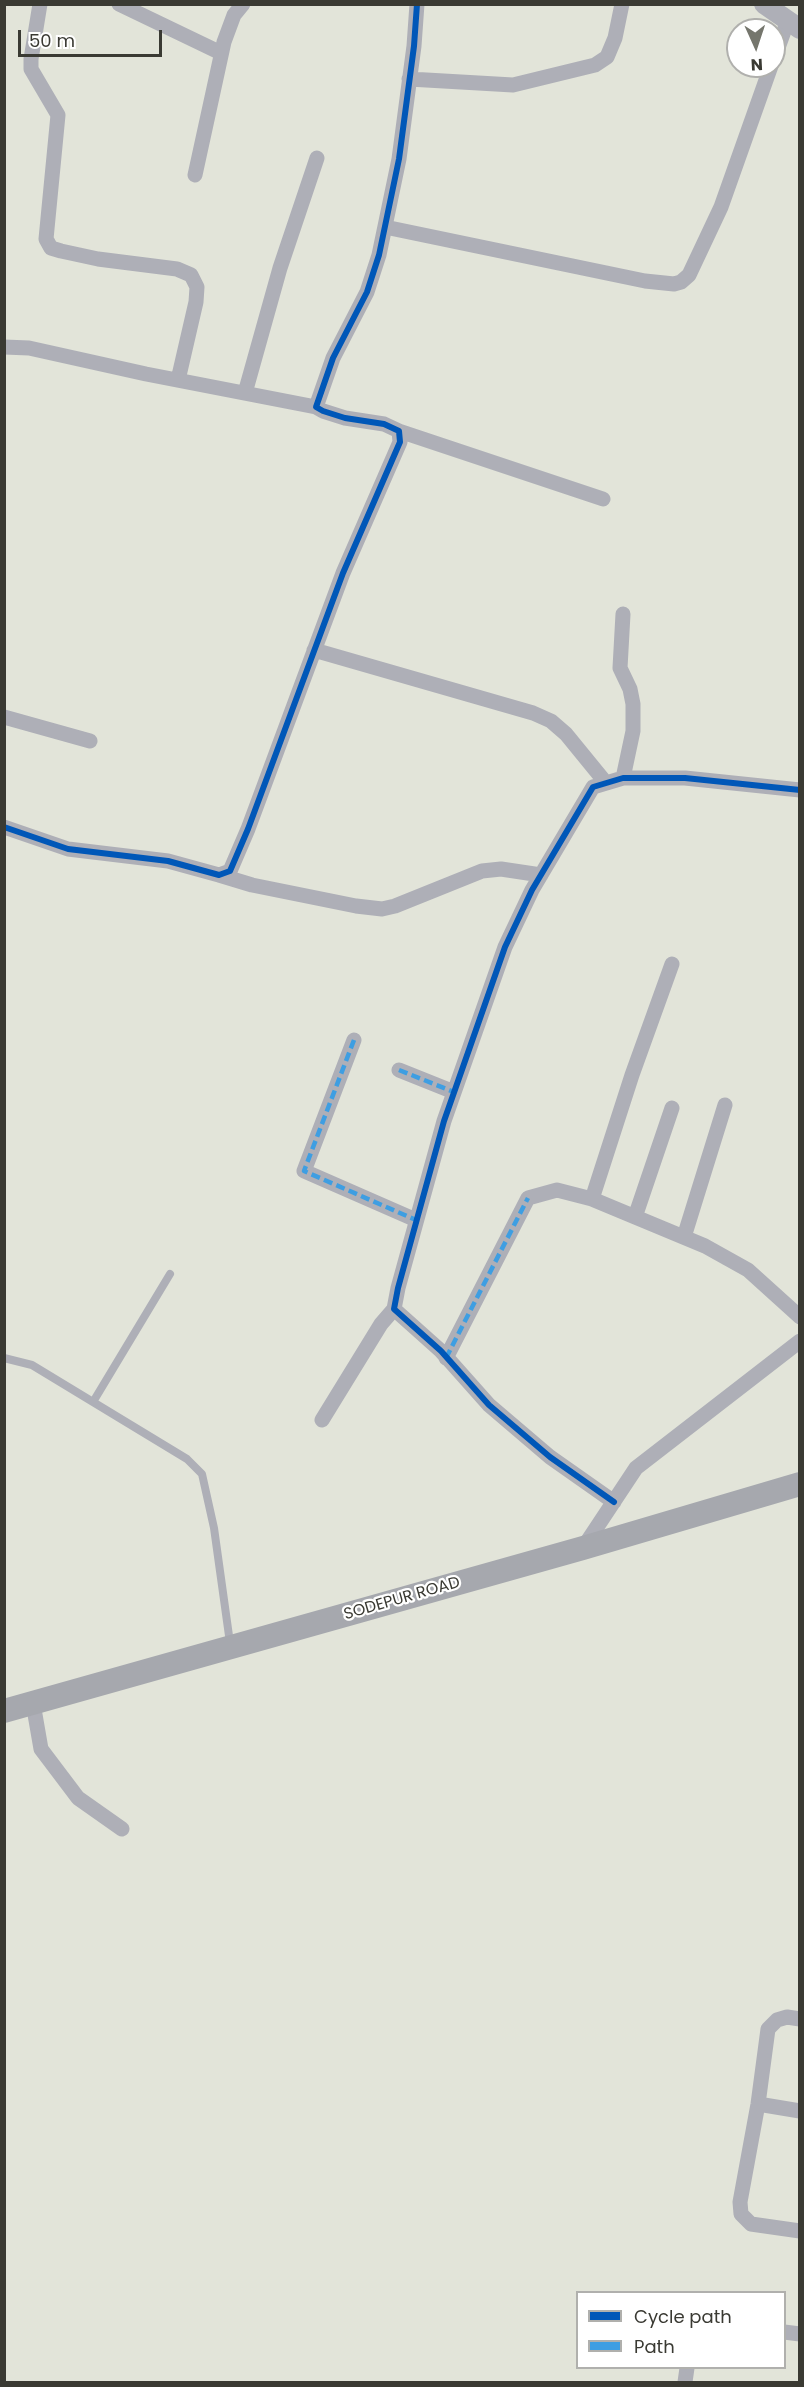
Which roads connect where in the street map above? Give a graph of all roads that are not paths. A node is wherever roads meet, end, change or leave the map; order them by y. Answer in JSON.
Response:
{"nodes":[{"id":1,"x":40,"y":4,"type":"edge"},
{"id":2,"x":119,"y":4,"type":"edge"},
{"id":3,"x":243,"y":4,"type":"edge"},
{"id":4,"x":417,"y":4,"type":"edge"},
{"id":5,"x":622,"y":4,"type":"edge"},
{"id":6,"x":764,"y":4,"type":"edge"},
{"id":7,"x":794,"y":24,"type":"edge"},
{"id":8,"x":786,"y":38,"type":"edge"},
{"id":9,"x":221,"y":53,"type":"junction"},
{"id":10,"x":767,"y":78,"type":"edge"},
{"id":11,"x":410,"y":79,"type":"junction"},
{"id":12,"x":317,"y":158,"type":"dead end"},
{"id":13,"x":195,"y":175,"type":"dead end"},
{"id":14,"x":385,"y":227,"type":"junction"},
{"id":15,"x":4,"y":347,"type":"edge"},
{"id":16,"x":178,"y":380,"type":"junction"},
{"id":17,"x":245,"y":393,"type":"junction"},
{"id":18,"x":316,"y":407,"type":"junction"},
{"id":19,"x":399,"y":431,"type":"junction"},
{"id":20,"x":603,"y":500,"type":"dead end"},
{"id":21,"x":623,"y":615,"type":"dead end"},
{"id":22,"x":314,"y":650,"type":"junction"},
{"id":23,"x":4,"y":717,"type":"edge"},
{"id":24,"x":90,"y":741,"type":"dead end"},
{"id":25,"x":623,"y":778,"type":"junction"},
{"id":26,"x":606,"y":783,"type":"junction"},
{"id":27,"x":800,"y":790,"type":"edge"},
{"id":28,"x":4,"y":827,"type":"edge"},
{"id":29,"x":219,"y":875,"type":"junction"},
{"id":30,"x":541,"y":875,"type":"junction"},
{"id":31,"x":672,"y":964,"type":"dead end"},
{"id":32,"x":354,"y":1040,"type":"dead end"},
{"id":33,"x":399,"y":1070,"type":"dead end"},
{"id":34,"x":454,"y":1092,"type":"junction"},
{"id":35,"x":725,"y":1105,"type":"dead end"},
{"id":36,"x":672,"y":1108,"type":"dead end"},
{"id":37,"x":592,"y":1199,"type":"junction"},
{"id":38,"x":635,"y":1217,"type":"junction"},
{"id":39,"x":416,"y":1220,"type":"junction"},
{"id":40,"x":684,"y":1237,"type":"junction"},
{"id":41,"x":170,"y":1274,"type":"dead end"},
{"id":42,"x":394,"y":1309,"type":"junction"},
{"id":43,"x":800,"y":1317,"type":"edge"},
{"id":44,"x":800,"y":1341,"type":"edge"},
{"id":45,"x":4,"y":1358,"type":"edge"},
{"id":46,"x":446,"y":1358,"type":"junction"},
{"id":47,"x":93,"y":1402,"type":"junction"},
{"id":48,"x":322,"y":1420,"type":"dead end"},
{"id":49,"x":800,"y":1484,"type":"edge"},
{"id":50,"x":614,"y":1502,"type":"junction"},
{"id":51,"x":583,"y":1548,"type":"junction"},
{"id":52,"x":231,"y":1647,"type":"junction"},
{"id":53,"x":33,"y":1703,"type":"junction"},
{"id":54,"x":4,"y":1711,"type":"edge"},
{"id":55,"x":122,"y":1828,"type":"dead end"},
{"id":56,"x":800,"y":2019,"type":"edge"},
{"id":57,"x":758,"y":2104,"type":"junction"},
{"id":58,"x":800,"y":2111,"type":"edge"},
{"id":59,"x":800,"y":2231,"type":"edge"}],
"edges":[{"from":1,"to":16,"type":"street"},
{"from":2,"to":9,"type":"street"},
{"from":3,"to":9,"type":"street"},
{"from":4,"to":11,"type":"street"},
{"from":5,"to":11,"type":"street"},
{"from":6,"to":7,"type":"street"},
{"from":7,"to":8,"type":"street"},
{"from":9,"to":13,"type":"street"},
{"from":10,"to":14,"type":"street"},
{"from":11,"to":14,"type":"street"},
{"from":12,"to":17,"type":"street"},
{"from":14,"to":18,"type":"street"},
{"from":15,"to":16,"type":"street"},
{"from":16,"to":17,"type":"street"},
{"from":17,"to":18,"type":"street"},
{"from":18,"to":19,"type":"street"},
{"from":19,"to":20,"type":"street"},
{"from":19,"to":22,"type":"street"},
{"from":21,"to":25,"type":"street"},
{"from":22,"to":26,"type":"street"},
{"from":22,"to":29,"type":"street"},
{"from":23,"to":24,"type":"street"},
{"from":25,"to":26,"type":"street"},
{"from":25,"to":27,"type":"street"},
{"from":26,"to":30,"type":"street"},
{"from":28,"to":29,"type":"street"},
{"from":29,"to":30,"type":"street"},
{"from":30,"to":34,"type":"street"},
{"from":31,"to":37,"type":"street"},
{"from":32,"to":39,"type":"street"},
{"from":33,"to":34,"type":"street"},
{"from":34,"to":39,"type":"street"},
{"from":35,"to":40,"type":"street"},
{"from":36,"to":38,"type":"street"},
{"from":37,"to":38,"type":"street"},
{"from":37,"to":46,"type":"street"},
{"from":38,"to":40,"type":"street"},
{"from":39,"to":42,"type":"street"},
{"from":40,"to":43,"type":"street"},
{"from":41,"to":47,"type":"lane"},
{"from":42,"to":46,"type":"street"},
{"from":42,"to":48,"type":"street"},
{"from":44,"to":50,"type":"street"},
{"from":45,"to":47,"type":"lane"},
{"from":46,"to":50,"type":"street"},
{"from":47,"to":52,"type":"lane"},
{"from":49,"to":51,"type":"main road","name":"SODEPUR ROAD"},
{"from":50,"to":51,"type":"street"},
{"from":51,"to":52,"type":"main road","name":"SODEPUR ROAD"},
{"from":52,"to":53,"type":"main road","name":"SODEPUR ROAD"},
{"from":53,"to":54,"type":"main road","name":"SODEPUR ROAD"},
{"from":53,"to":55,"type":"street"},
{"from":56,"to":57,"type":"street"},
{"from":57,"to":58,"type":"street"},
{"from":57,"to":59,"type":"street"}]}
